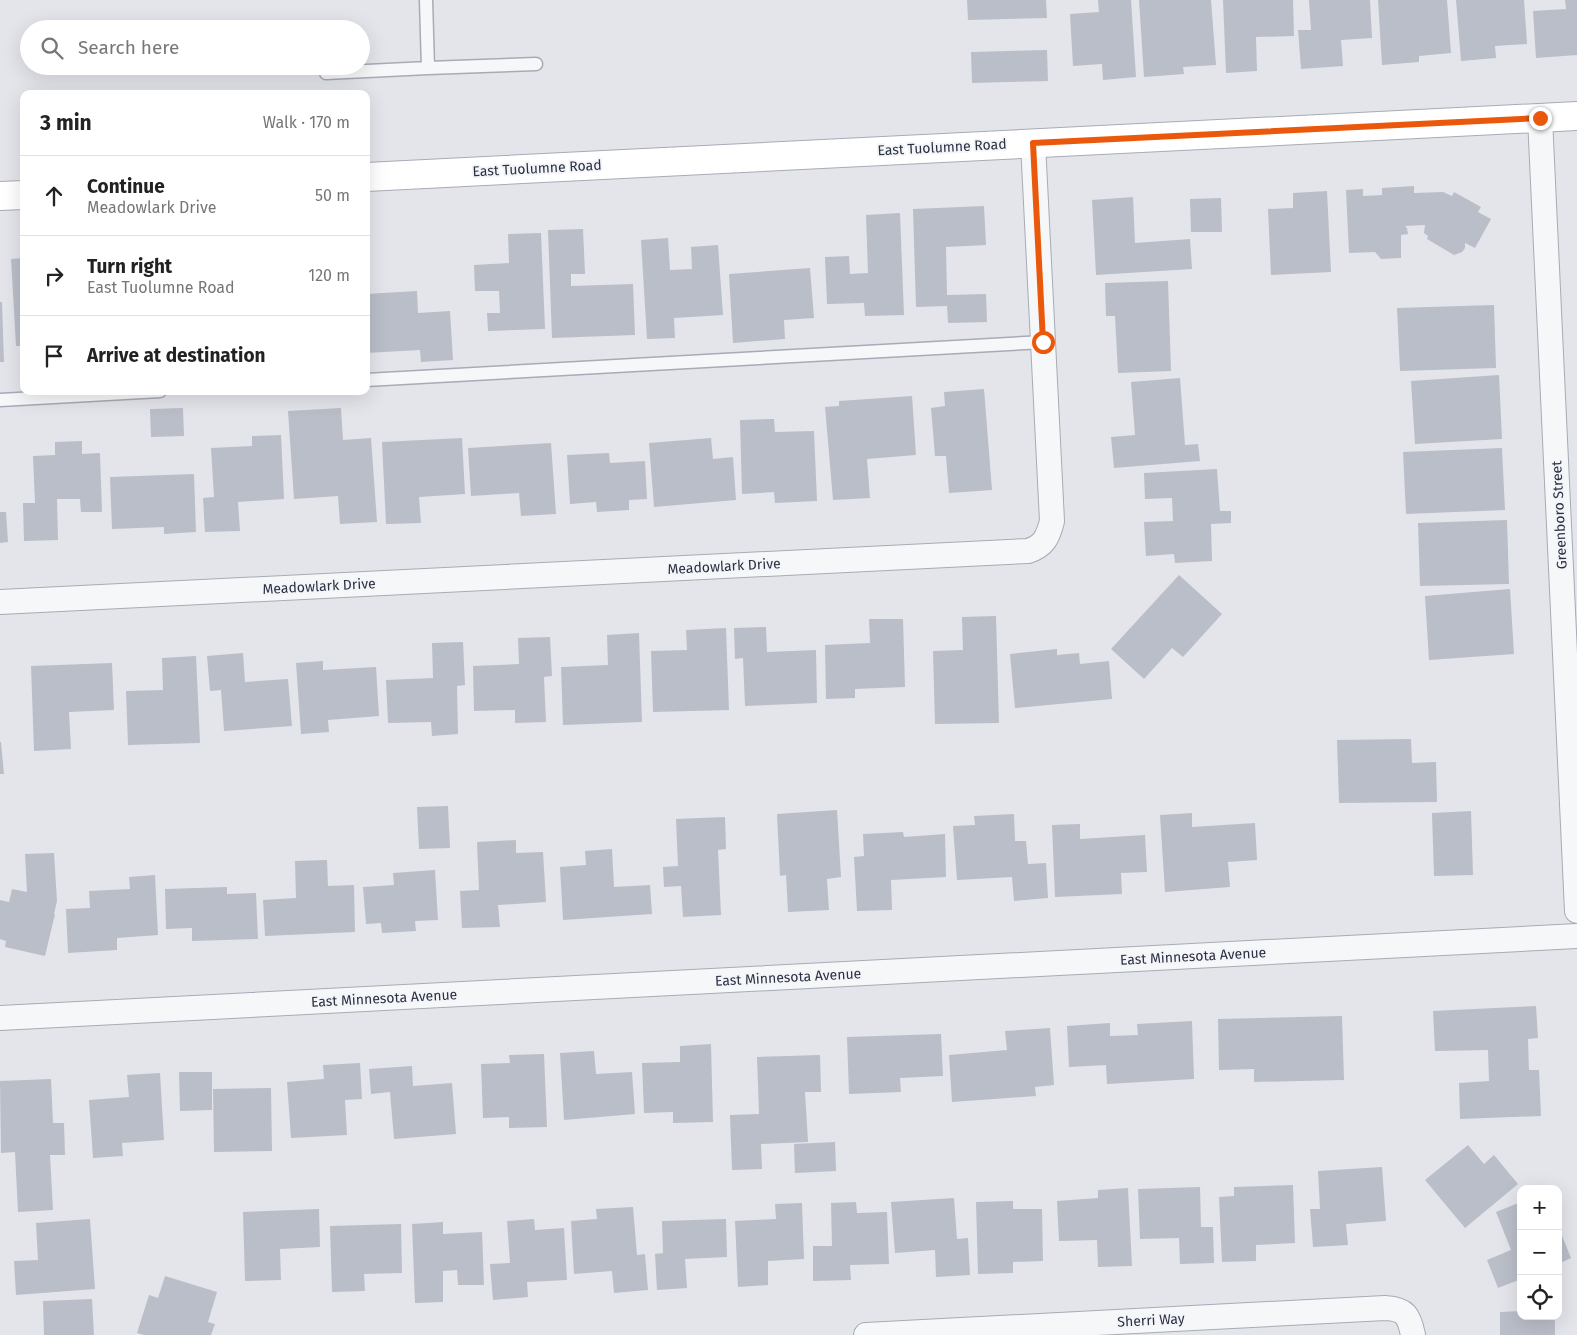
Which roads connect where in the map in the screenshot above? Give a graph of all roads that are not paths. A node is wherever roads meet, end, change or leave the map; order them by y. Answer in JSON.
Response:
{"nodes":[{"id":1,"x":426,"y":0,"type":"edge"},
{"id":2,"x":536,"y":64,"type":"dead end"},
{"id":3,"x":428,"y":68,"type":"junction"},
{"id":4,"x":370,"y":71,"type":"edge"},
{"id":5,"x":1577,"y":116,"type":"edge"},
{"id":6,"x":1540,"y":118,"type":"junction"},
{"id":7,"x":1033,"y":143,"type":"junction"},
{"id":8,"x":370,"y":177,"type":"edge"},
{"id":9,"x":20,"y":195,"type":"edge"},
{"id":10,"x":0,"y":196,"type":"edge"},
{"id":11,"x":1043,"y":342,"type":"junction"},
{"id":12,"x":370,"y":380,"type":"edge"},
{"id":13,"x":89,"y":395,"type":"edge"},
{"id":14,"x":0,"y":400,"type":"edge"},
{"id":15,"x":0,"y":602,"type":"edge"},
{"id":16,"x":1577,"y":911,"type":"edge"},
{"id":17,"x":1577,"y":936,"type":"edge"},
{"id":18,"x":0,"y":1018,"type":"edge"},
{"id":19,"x":1409,"y":1324,"type":"edge"},
{"id":20,"x":866,"y":1335,"type":"edge"}],
"edges":[{"from":1,"to":3,"type":"lane"},
{"from":2,"to":3,"type":"lane"},
{"from":3,"to":4,"type":"lane"},
{"from":5,"to":6,"type":"street","name":"East Tuolumne Road"},
{"from":6,"to":7,"type":"street","name":"East Tuolumne Road"},
{"from":6,"to":16,"type":"street","name":"Greenboro Street"},
{"from":7,"to":8,"type":"street","name":"East Tuolumne Road"},
{"from":7,"to":11,"type":"street","name":"Meadowlark Drive"},
{"from":9,"to":10,"type":"street"},
{"from":11,"to":12,"type":"lane"},
{"from":11,"to":15,"type":"street","name":"Meadowlark Drive"},
{"from":13,"to":14,"type":"lane"},
{"from":17,"to":18,"type":"street","name":"East Minnesota Avenue"},
{"from":19,"to":20,"type":"street","name":"Sherri Way"}]}
